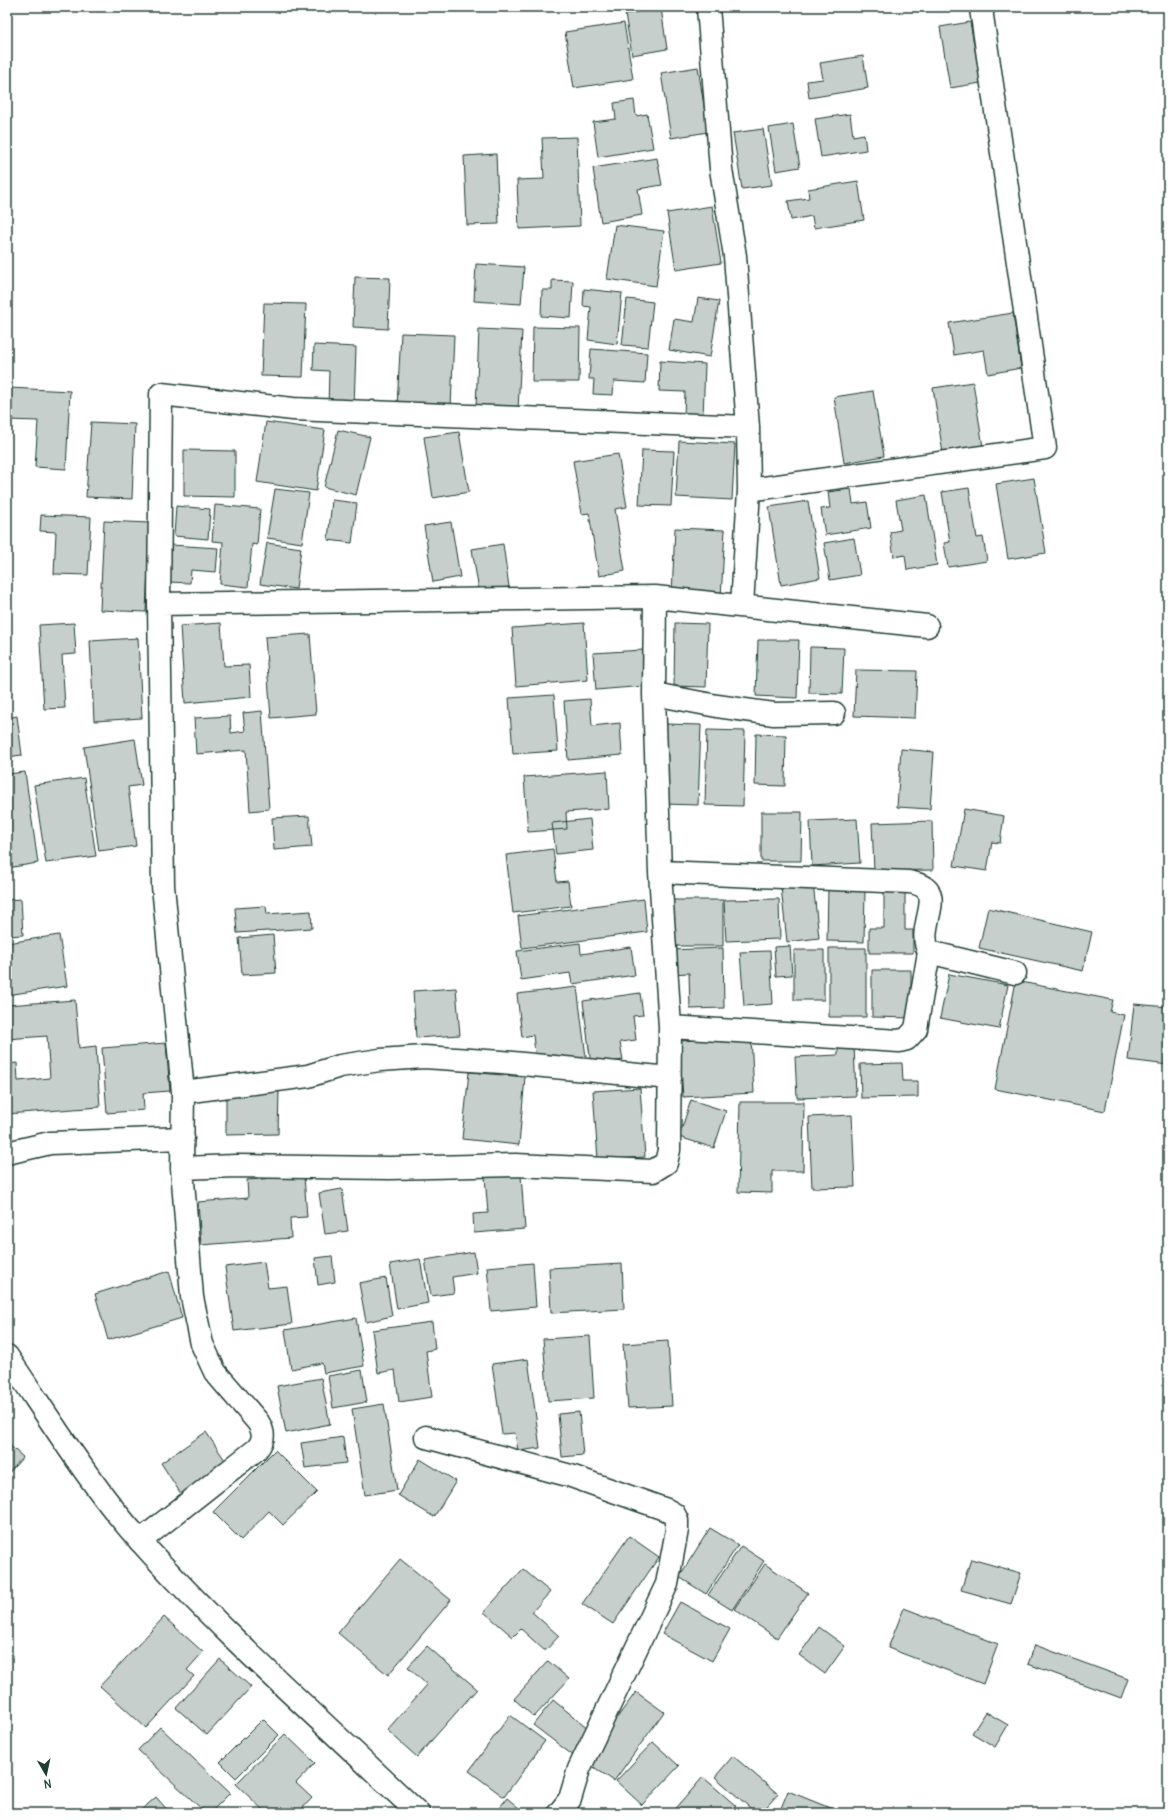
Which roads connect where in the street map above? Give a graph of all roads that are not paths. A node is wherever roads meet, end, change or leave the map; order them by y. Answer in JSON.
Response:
{"nodes":[{"id":1,"x":708,"y":7,"type":"edge"},
{"id":2,"x":984,"y":7,"type":"edge"},
{"id":3,"x":748,"y":427,"type":"junction"},
{"id":4,"x":749,"y":490,"type":"junction"},
{"id":5,"x":655,"y":597,"type":"junction"},
{"id":6,"x":159,"y":604,"type":"junction"},
{"id":7,"x":742,"y":606,"type":"junction"},
{"id":8,"x":927,"y":626,"type":"dead end"},
{"id":9,"x":654,"y":694,"type":"junction"},
{"id":10,"x":834,"y":713,"type":"dead end"},
{"id":11,"x":660,"y":872,"type":"junction"},
{"id":12,"x":929,"y":952,"type":"junction"},
{"id":13,"x":1015,"y":973,"type":"dead end"},
{"id":14,"x":670,"y":1027,"type":"junction"},
{"id":15,"x":670,"y":1078,"type":"junction"},
{"id":16,"x":183,"y":1092,"type":"junction"},
{"id":17,"x":183,"y":1138,"type":"junction"},
{"id":18,"x":7,"y":1153,"type":"edge"},
{"id":19,"x":182,"y":1168,"type":"junction"},
{"id":20,"x":7,"y":1356,"type":"edge"},
{"id":21,"x":426,"y":1437,"type":"dead end"},
{"id":22,"x":140,"y":1541,"type":"junction"},
{"id":23,"x":418,"y":1813,"type":"edge"},
{"id":24,"x":559,"y":1813,"type":"edge"}],
"edges":[{"from":1,"to":3,"type":"street"},
{"from":2,"to":4,"type":"street"},
{"from":3,"to":4,"type":"street"},
{"from":3,"to":6,"type":"street"},
{"from":4,"to":7,"type":"street"},
{"from":5,"to":6,"type":"street"},
{"from":5,"to":7,"type":"street"},
{"from":5,"to":9,"type":"street"},
{"from":6,"to":16,"type":"street"},
{"from":7,"to":8,"type":"street"},
{"from":9,"to":10,"type":"street"},
{"from":9,"to":11,"type":"street"},
{"from":11,"to":12,"type":"street"},
{"from":11,"to":14,"type":"street"},
{"from":12,"to":13,"type":"street"},
{"from":12,"to":14,"type":"street"},
{"from":14,"to":15,"type":"street"},
{"from":15,"to":16,"type":"street"},
{"from":15,"to":19,"type":"street"},
{"from":16,"to":17,"type":"street"},
{"from":17,"to":18,"type":"street"},
{"from":17,"to":19,"type":"street"},
{"from":19,"to":22,"type":"street"},
{"from":20,"to":22,"type":"street"},
{"from":21,"to":24,"type":"street"},
{"from":22,"to":23,"type":"street"}]}
